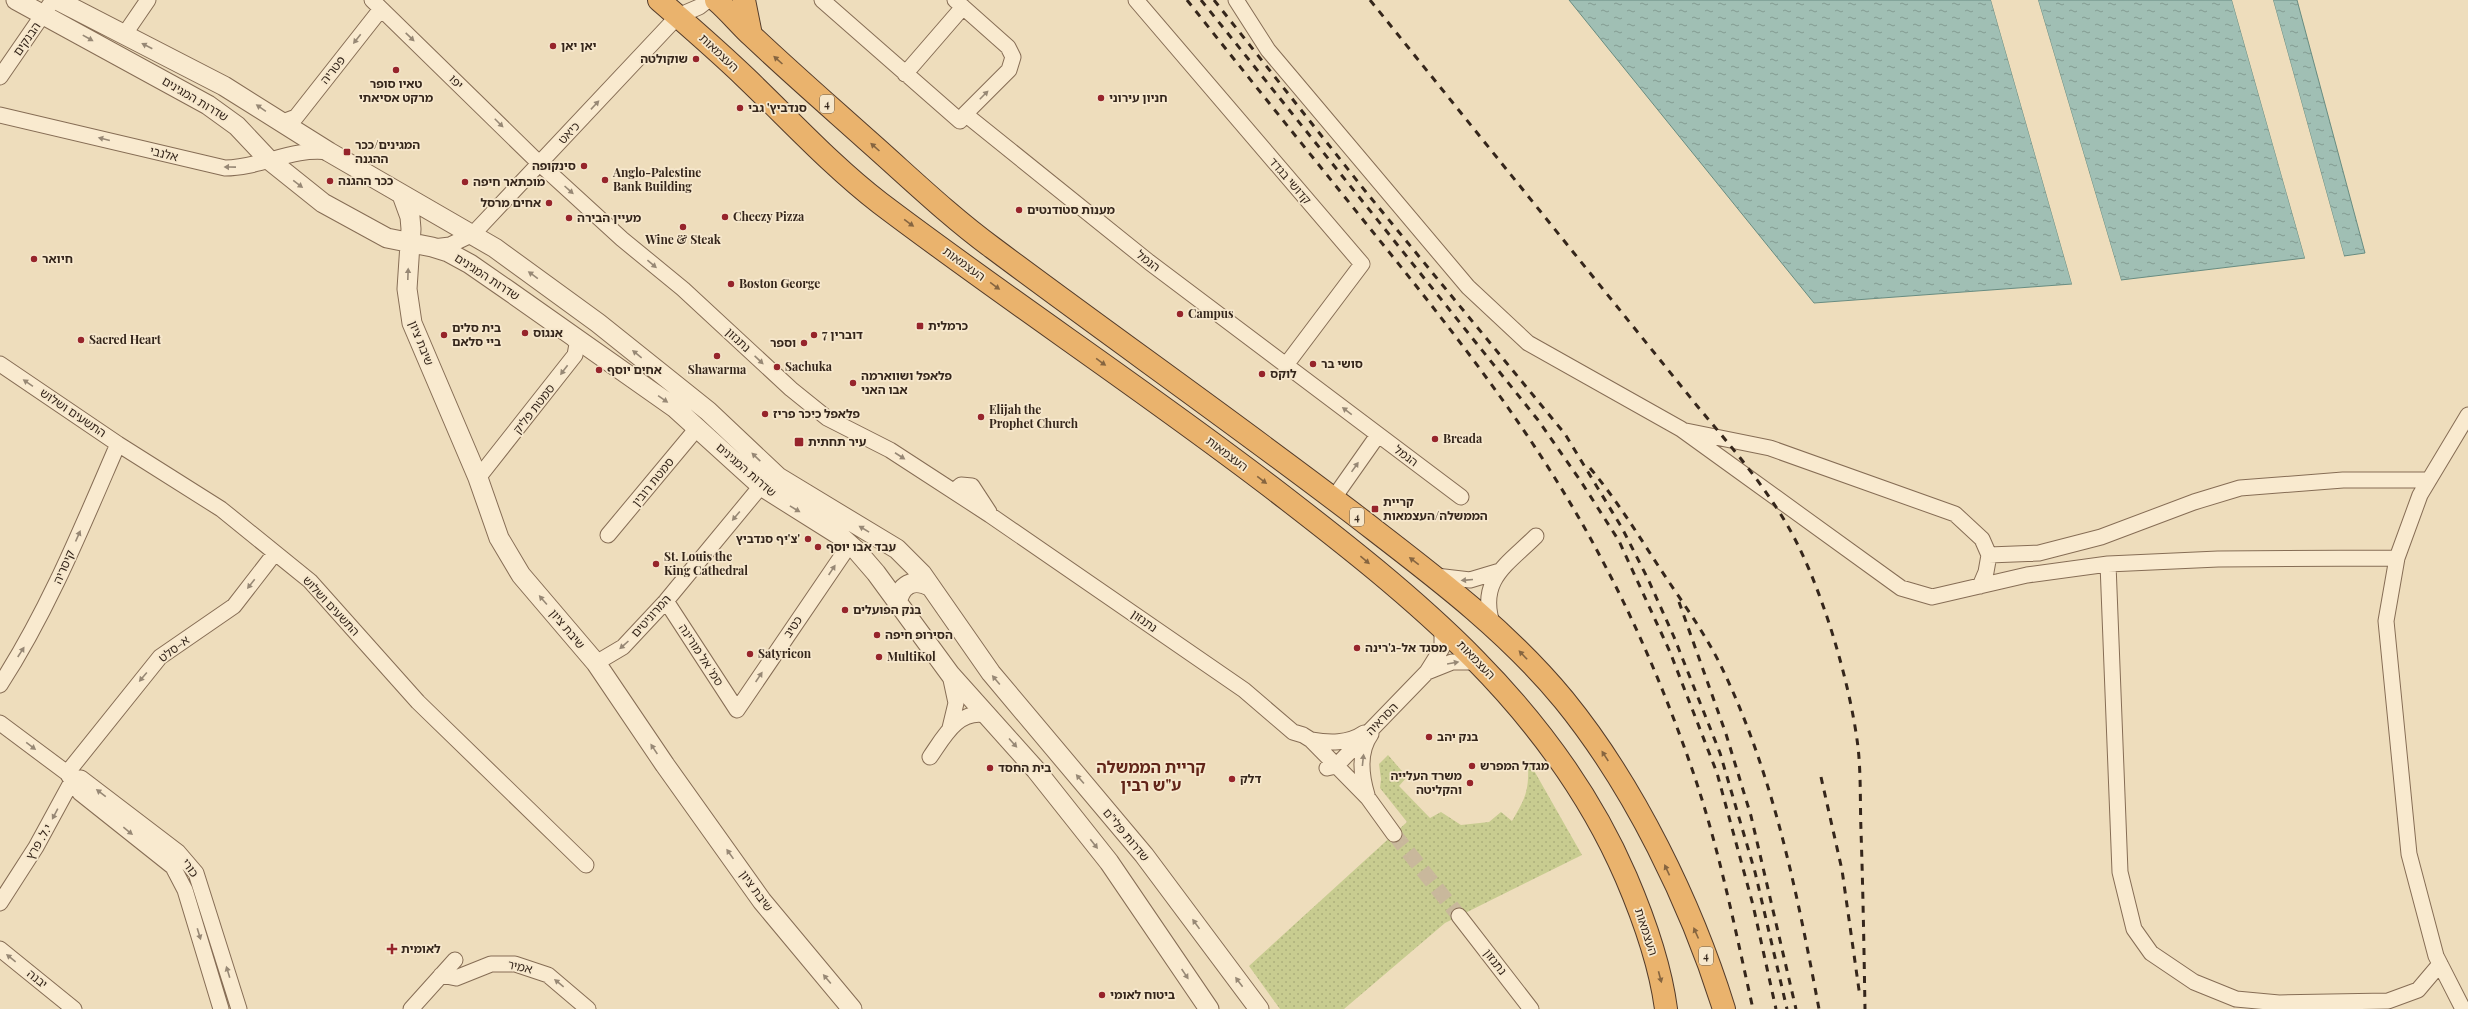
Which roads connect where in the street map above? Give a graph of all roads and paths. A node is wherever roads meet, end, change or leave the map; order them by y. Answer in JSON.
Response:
{"nodes":[{"id":1,"x":16,"y":0,"type":"edge"},
{"id":2,"x":148,"y":0,"type":"edge"},
{"id":3,"x":659,"y":0,"type":"edge"},
{"id":4,"x":744,"y":0,"type":"edge"},
{"id":5,"x":822,"y":0,"type":"edge"},
{"id":6,"x":1136,"y":0,"type":"edge"},
{"id":7,"x":1236,"y":0,"type":"edge"},
{"id":8,"x":58,"y":4,"type":"edge"},
{"id":9,"x":376,"y":4,"type":"edge"},
{"id":10,"x":959,"y":4,"type":"edge"},
{"id":11,"x":698,"y":5,"type":"edge"},
{"id":12,"x":124,"y":34,"type":"junction"},
{"id":13,"x":750,"y":35,"type":"junction"},
{"id":14,"x":905,"y":74,"type":"junction"},
{"id":15,"x":0,"y":76,"type":"edge"},
{"id":16,"x":0,"y":114,"type":"edge"},
{"id":17,"x":965,"y":114,"type":"junction"},
{"id":18,"x":280,"y":122,"type":"junction"},
{"id":19,"x":329,"y":152,"type":"junction"},
{"id":20,"x":268,"y":159,"type":"junction"},
{"id":21,"x":540,"y":164,"type":"junction"},
{"id":22,"x":402,"y":195,"type":"junction"},
{"id":23,"x":472,"y":234,"type":"junction"},
{"id":24,"x":410,"y":244,"type":"junction"},
{"id":25,"x":432,"y":247,"type":"junction"},
{"id":26,"x":572,"y":336,"type":"junction"},
{"id":27,"x":0,"y":364,"type":"edge"},
{"id":28,"x":1286,"y":365,"type":"junction"},
{"id":29,"x":2468,"y":416,"type":"edge"},
{"id":30,"x":698,"y":427,"type":"junction"},
{"id":31,"x":1681,"y":430,"type":"junction"},
{"id":32,"x":1378,"y":435,"type":"junction"},
{"id":33,"x":118,"y":444,"type":"junction"},
{"id":34,"x":478,"y":478,"type":"junction"},
{"id":35,"x":2429,"y":480,"type":"junction"},
{"id":36,"x":761,"y":486,"type":"junction"},
{"id":37,"x":1461,"y":497,"type":"dead end"},
{"id":38,"x":1333,"y":499,"type":"junction"},
{"id":39,"x":608,"y":535,"type":"dead end"},
{"id":40,"x":1536,"y":536,"type":"dead end"},
{"id":41,"x":850,"y":544,"type":"junction"},
{"id":42,"x":275,"y":553,"type":"junction"},
{"id":43,"x":1989,"y":555,"type":"junction"},
{"id":44,"x":2397,"y":558,"type":"junction"},
{"id":45,"x":2108,"y":564,"type":"junction"},
{"id":46,"x":1500,"y":571,"type":"junction"},
{"id":47,"x":1433,"y":575,"type":"junction"},
{"id":48,"x":1980,"y":586,"type":"junction"},
{"id":49,"x":931,"y":587,"type":"junction"},
{"id":50,"x":666,"y":600,"type":"junction"},
{"id":51,"x":897,"y":604,"type":"junction"},
{"id":52,"x":1442,"y":626,"type":"junction"},
{"id":53,"x":1493,"y":626,"type":"junction"},
{"id":54,"x":1480,"y":662,"type":"junction"},
{"id":55,"x":596,"y":663,"type":"junction"},
{"id":56,"x":1427,"y":672,"type":"junction"},
{"id":57,"x":950,"y":674,"type":"junction"},
{"id":58,"x":0,"y":685,"type":"edge"},
{"id":59,"x":737,"y":710,"type":"joint"},
{"id":60,"x":986,"y":715,"type":"junction"},
{"id":61,"x":1380,"y":720,"type":"junction"},
{"id":62,"x":0,"y":723,"type":"edge"},
{"id":63,"x":950,"y":728,"type":"junction"},
{"id":64,"x":1293,"y":732,"type":"junction"},
{"id":65,"x":1310,"y":740,"type":"junction"},
{"id":66,"x":930,"y":757,"type":"dead end"},
{"id":67,"x":1330,"y":766,"type":"junction"},
{"id":68,"x":70,"y":776,"type":"junction"},
{"id":69,"x":1368,"y":798,"type":"junction"},
{"id":70,"x":1394,"y":834,"type":"tunnel mouth"},
{"id":71,"x":586,"y":865,"type":"dead end"},
{"id":72,"x":0,"y":903,"type":"edge"},
{"id":73,"x":1459,"y":916,"type":"tunnel mouth"},
{"id":74,"x":0,"y":949,"type":"edge"},
{"id":75,"x":455,"y":960,"type":"dead end"},
{"id":76,"x":2440,"y":964,"type":"junction"},
{"id":77,"x":441,"y":975,"type":"junction"},
{"id":78,"x":74,"y":1009,"type":"edge"},
{"id":79,"x":221,"y":1009,"type":"edge"},
{"id":80,"x":239,"y":1009,"type":"edge"},
{"id":81,"x":411,"y":1009,"type":"edge"},
{"id":82,"x":588,"y":1009,"type":"edge"},
{"id":83,"x":852,"y":1009,"type":"edge"},
{"id":84,"x":1209,"y":1009,"type":"edge"},
{"id":85,"x":1260,"y":1009,"type":"edge"},
{"id":86,"x":1531,"y":1009,"type":"edge"},
{"id":87,"x":1666,"y":1009,"type":"edge"},
{"id":88,"x":1724,"y":1009,"type":"edge"},
{"id":89,"x":2464,"y":1009,"type":"edge"}],
"edges":[{"from":1,"to":8,"type":"street","name":"שדרות המגינים"},
{"from":2,"to":12,"type":"street"},
{"from":3,"to":11,"type":"highway","name":"העצמאות","number":"4"},
{"from":4,"to":13,"type":"highway"},
{"from":5,"to":14,"type":"street"},
{"from":6,"to":28,"type":"street","name":"קדושי בגדד"},
{"from":7,"to":31,"type":"street"},
{"from":8,"to":12,"type":"street","name":"שדרות המגינים"},
{"from":8,"to":15,"type":"street","name":"הבנקים"},
{"from":8,"to":20,"type":"street","name":"שדרות המגינים","one_way":true},
{"from":9,"to":18,"type":"street","name":"פטריה","one_way":true},
{"from":9,"to":21,"type":"street","name":"יפו","one_way":true},
{"from":10,"to":14,"type":"street"},
{"from":17,"to":10,"type":"street","one_way":true},
{"from":11,"to":13,"type":"highway","name":"העצמאות","number":"4"},
{"from":21,"to":11,"type":"street","name":"כיאט","one_way":true},
{"from":11,"to":52,"type":"highway","name":"העצמאות","number":"4","one_way":true},
{"from":18,"to":12,"type":"street","name":"שדרות המגינים","one_way":true},
{"from":38,"to":13,"type":"highway","name":"העצמאות","number":"4","one_way":true},
{"from":14,"to":17,"type":"street"},
{"from":20,"to":16,"type":"street","name":"אלנבי","one_way":true},
{"from":17,"to":28,"type":"street","name":"הנמל"},
{"from":18,"to":19,"type":"street","name":"שדרות המגינים"},
{"from":19,"to":20,"type":"street","name":"אלנבי"},
{"from":19,"to":22,"type":"street","name":"שדרות המגינים"},
{"from":20,"to":24,"type":"street","name":"שדרות המגינים","one_way":true},
{"from":21,"to":23,"type":"street","name":"כיאט"},
{"from":21,"to":64,"type":"street","name":"נתנזון","one_way":true},
{"from":22,"to":23,"type":"street","name":"שדרות המגינים"},
{"from":22,"to":24,"type":"street","name":"שיבת ציון"},
{"from":23,"to":25,"type":"street","name":"כיאט"},
{"from":49,"to":23,"type":"street","name":"שדרות המגינים","one_way":true},
{"from":24,"to":25,"type":"street","name":"שדרות המגינים"},
{"from":34,"to":24,"type":"street","name":"שיבת ציון","one_way":true},
{"from":25,"to":26,"type":"street","name":"שדרות המגינים"},
{"from":26,"to":30,"type":"street","name":"שדרות המגינים","one_way":true},
{"from":26,"to":34,"type":"street","name":"סמטת פליק","one_way":true},
{"from":33,"to":27,"type":"street","name":"התשעים ושלוש","one_way":true},
{"from":32,"to":28,"type":"street","name":"הנמל","one_way":true},
{"from":29,"to":35,"type":"street"},
{"from":30,"to":36,"type":"street","name":"שדרות המגינים"},
{"from":30,"to":39,"type":"street","name":"סמטת רובין"},
{"from":31,"to":43,"type":"street"},
{"from":31,"to":48,"type":"street"},
{"from":32,"to":37,"type":"street","name":"הנמל"},
{"from":38,"to":32,"type":"street","one_way":true},
{"from":33,"to":42,"type":"street","name":"התשעים ושלוש"},
{"from":58,"to":33,"type":"street","name":"קיסריה","one_way":true},
{"from":55,"to":34,"type":"street","name":"שיבת ציון","one_way":true},
{"from":35,"to":43,"type":"street"},
{"from":35,"to":44,"type":"street"},
{"from":36,"to":41,"type":"street","name":"שדרות המגינים","one_way":true},
{"from":36,"to":50,"type":"street","name":"המרוניטים","one_way":true},
{"from":47,"to":38,"type":"highway","name":"העצמאות","number":"4","one_way":true},
{"from":40,"to":46,"type":"street"},
{"from":41,"to":51,"type":"street","name":"שדרות המגינים"},
{"from":59,"to":41,"type":"street","name":"כטיב","one_way":true},
{"from":42,"to":68,"type":"street","name":"א-סלט","one_way":true},
{"from":42,"to":71,"type":"street","name":"התשעים ושלוש"},
{"from":43,"to":48,"type":"street"},
{"from":44,"to":45,"type":"street"},
{"from":44,"to":76,"type":"street"},
{"from":45,"to":48,"type":"street"},
{"from":45,"to":76,"type":"street"},
{"from":46,"to":47,"type":"street","one_way":true},
{"from":46,"to":53,"type":"street"},
{"from":47,"to":53,"type":"highway","name":"העצמאות","number":"4"},
{"from":49,"to":51,"type":"street"},
{"from":85,"to":49,"type":"street","name":"שדרות פלי\"ם","one_way":true},
{"from":50,"to":55,"type":"street","name":"המרוניטים","one_way":true},
{"from":50,"to":59,"type":"street","name":"סמ' אל מורינה"},
{"from":51,"to":57,"type":"street"},
{"from":52,"to":54,"type":"highway","name":"העצמאות","number":"4"},
{"from":52,"to":56,"type":"street","name":"הסראיה"},
{"from":88,"to":53,"type":"highway","name":"העצמאות","number":"4","one_way":true},
{"from":56,"to":54,"type":"street","name":"הסראיה","one_way":true},
{"from":54,"to":87,"type":"highway","name":"העצמאות","number":"4","one_way":true},
{"from":83,"to":55,"type":"street","name":"שיבת ציון","one_way":true},
{"from":56,"to":61,"type":"street","name":"הסראיה"},
{"from":57,"to":60,"type":"street"},
{"from":57,"to":63,"type":"street"},
{"from":60,"to":63,"type":"street"},
{"from":60,"to":84,"type":"street","one_way":true},
{"from":61,"to":65,"type":"street"},
{"from":61,"to":67,"type":"street","name":"הסראיה"},
{"from":69,"to":61,"type":"street","one_way":true},
{"from":62,"to":68,"type":"street","name":"כורי","one_way":true},
{"from":63,"to":66,"type":"street"},
{"from":64,"to":65,"type":"street","name":"נתנזון"},
{"from":64,"to":67,"type":"street","name":"נתנזון"},
{"from":65,"to":67,"type":"street","name":"נתנזון"},
{"from":67,"to":69,"type":"street","name":"נתנזון"},
{"from":68,"to":72,"type":"street","name":"י.ל. פרץ","one_way":true},
{"from":68,"to":79,"type":"street","name":"כורי","one_way":true},
{"from":80,"to":68,"type":"street","name":"כורי","one_way":true},
{"from":69,"to":70,"type":"street","name":"נתנזון"},
{"from":73,"to":86,"type":"street","name":"נתנזון"},
{"from":78,"to":74,"type":"street","name":"יבנה","one_way":true},
{"from":75,"to":77,"type":"street"},
{"from":76,"to":89,"type":"street"},
{"from":77,"to":81,"type":"street"},
{"from":82,"to":77,"type":"street","name":"אמיר","one_way":true}]}
